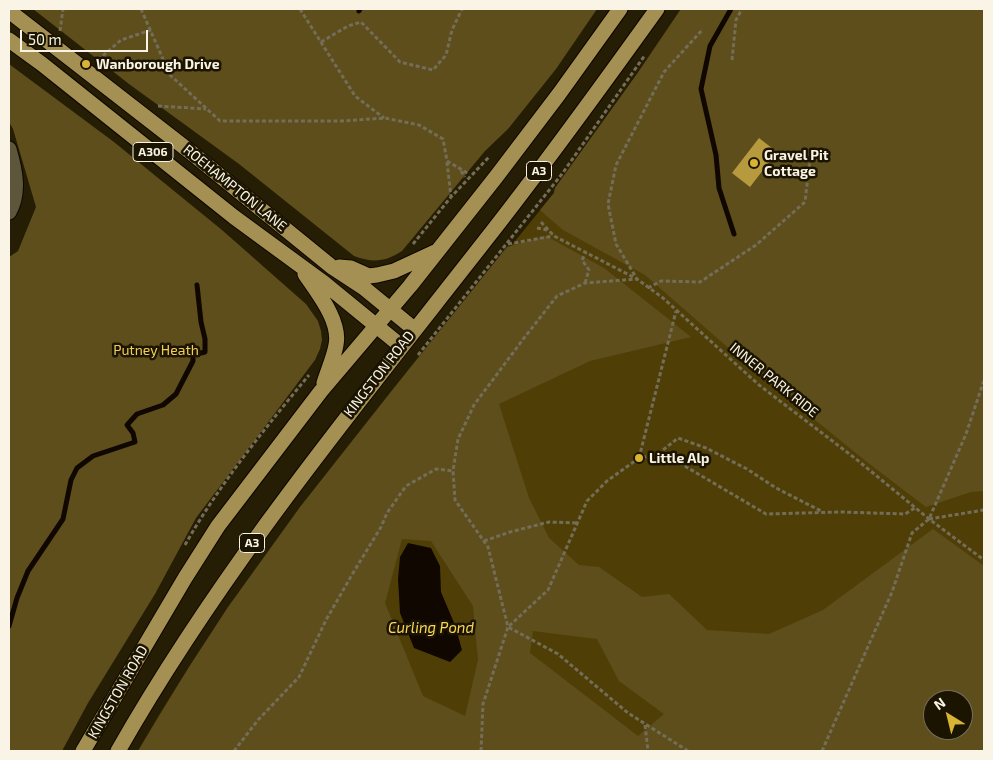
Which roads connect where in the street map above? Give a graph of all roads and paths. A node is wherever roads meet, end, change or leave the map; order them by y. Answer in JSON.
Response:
{"nodes":[{"id":1,"x":64,"y":9,"type":"edge"},
{"id":2,"x":141,"y":9,"type":"edge"},
{"id":3,"x":300,"y":9,"type":"edge"},
{"id":4,"x":462,"y":9,"type":"edge"},
{"id":5,"x":620,"y":9,"type":"edge"},
{"id":6,"x":657,"y":9,"type":"edge"},
{"id":7,"x":742,"y":9,"type":"edge"},
{"id":8,"x":9,"y":12,"type":"edge"},
{"id":9,"x":703,"y":29,"type":"dead end"},
{"id":10,"x":150,"y":30,"type":"junction"},
{"id":11,"x":60,"y":34,"type":"dead end"},
{"id":12,"x":9,"y":40,"type":"edge"},
{"id":13,"x":321,"y":42,"type":"junction"},
{"id":14,"x":648,"y":52,"type":"dead end"},
{"id":15,"x":732,"y":60,"type":"dead end"},
{"id":16,"x":95,"y":62,"type":"dead end"},
{"id":17,"x":154,"y":106,"type":"dead end"},
{"id":18,"x":207,"y":108,"type":"junction"},
{"id":19,"x":385,"y":118,"type":"junction"},
{"id":20,"x":9,"y":149,"type":"edge"},
{"id":21,"x":495,"y":152,"type":"dead end"},
{"id":22,"x":810,"y":159,"type":"dead end"},
{"id":23,"x":447,"y":161,"type":"junction"},
{"id":24,"x":461,"y":170,"type":"junction"},
{"id":25,"x":469,"y":174,"type":"dead end"},
{"id":26,"x":465,"y":177,"type":"dead end"},
{"id":27,"x":451,"y":197,"type":"junction"},
{"id":28,"x":9,"y":212,"type":"edge"},
{"id":29,"x":541,"y":222,"type":"dead end"},
{"id":30,"x":537,"y":228,"type":"dead end"},
{"id":31,"x":547,"y":230,"type":"junction"},
{"id":32,"x":554,"y":236,"type":"junction"},
{"id":33,"x":507,"y":244,"type":"junction"},
{"id":34,"x":410,"y":247,"type":"dead end"},
{"id":35,"x":437,"y":251,"type":"junction"},
{"id":36,"x":586,"y":252,"type":"junction"},
{"id":37,"x":297,"y":263,"type":"junction"},
{"id":38,"x":332,"y":267,"type":"junction"},
{"id":39,"x":637,"y":279,"type":"junction"},
{"id":40,"x":585,"y":283,"type":"junction"},
{"id":41,"x":648,"y":288,"type":"junction"},
{"id":42,"x":390,"y":309,"type":"junction"},
{"id":43,"x":676,"y":310,"type":"junction"},
{"id":44,"x":376,"y":327,"type":"junction"},
{"id":45,"x":414,"y":329,"type":"junction"},
{"id":46,"x":401,"y":346,"type":"junction"},
{"id":47,"x":414,"y":359,"type":"dead end"},
{"id":48,"x":984,"y":380,"type":"edge"},
{"id":49,"x":321,"y":391,"type":"junction"},
{"id":50,"x":657,"y":454,"type":"junction"},
{"id":51,"x":639,"y":458,"type":"junction"},
{"id":52,"x":454,"y":471,"type":"junction"},
{"id":53,"x":915,"y":508,"type":"junction"},
{"id":54,"x":984,"y":510,"type":"edge"},
{"id":55,"x":823,"y":512,"type":"junction"},
{"id":56,"x":929,"y":519,"type":"junction"},
{"id":57,"x":578,"y":523,"type":"junction"},
{"id":58,"x":484,"y":541,"type":"junction"},
{"id":59,"x":984,"y":560,"type":"edge"},
{"id":60,"x":508,"y":627,"type":"junction"},
{"id":61,"x":645,"y":724,"type":"junction"},
{"id":62,"x":83,"y":751,"type":"edge"},
{"id":63,"x":118,"y":751,"type":"edge"},
{"id":64,"x":234,"y":751,"type":"edge"},
{"id":65,"x":481,"y":751,"type":"edge"},
{"id":66,"x":648,"y":751,"type":"edge"},
{"id":67,"x":688,"y":751,"type":"edge"},
{"id":68,"x":822,"y":751,"type":"edge"}],
"edges":[{"from":1,"to":11,"type":"path"},
{"from":2,"to":10,"type":"path"},
{"from":3,"to":13,"type":"path"},
{"from":4,"to":13,"type":"path"},
{"from":5,"to":35,"type":"highway","name":"KINGSTON ROAD","number":"A3"},
{"from":6,"to":45,"type":"highway","name":"KINGSTON ROAD","number":"A3"},
{"from":7,"to":15,"type":"path"},
{"from":8,"to":38,"type":"highway","name":"ROEHAMPTON LANE","number":"A306"},
{"from":9,"to":39,"type":"path"},
{"from":10,"to":16,"type":"path"},
{"from":10,"to":18,"type":"path"},
{"from":12,"to":37,"type":"highway","name":"ROEHAMPTON LANE","number":"A306"},
{"from":13,"to":19,"type":"path"},
{"from":14,"to":33,"type":"path"},
{"from":17,"to":18,"type":"path"},
{"from":18,"to":19,"type":"path"},
{"from":19,"to":23,"type":"path"},
{"from":20,"to":28,"type":"street"},
{"from":21,"to":27,"type":"path"},
{"from":22,"to":41,"type":"path"},
{"from":23,"to":24,"type":"path"},
{"from":23,"to":27,"type":"path"},
{"from":24,"to":25,"type":"path"},
{"from":24,"to":26,"type":"path"},
{"from":27,"to":34,"type":"path"},
{"from":29,"to":31,"type":"path","name":"INNER PARK RIDE"},
{"from":30,"to":31,"type":"path"},
{"from":31,"to":32,"type":"path","name":"INNER PARK RIDE"},
{"from":32,"to":33,"type":"path"},
{"from":32,"to":36,"type":"path","name":"INNER PARK RIDE"},
{"from":33,"to":47,"type":"path"},
{"from":35,"to":38,"type":"highway"},
{"from":35,"to":42,"type":"highway","name":"KINGSTON ROAD","number":"A3"},
{"from":36,"to":39,"type":"path","name":"INNER PARK RIDE"},
{"from":36,"to":40,"type":"path"},
{"from":37,"to":44,"type":"highway","name":"ROEHAMPTON LANE","number":"A306"},
{"from":37,"to":49,"type":"highway","number":"A306"},
{"from":38,"to":42,"type":"highway","name":"ROEHAMPTON LANE","number":"A306"},
{"from":39,"to":40,"type":"path"},
{"from":39,"to":41,"type":"path","name":"INNER PARK RIDE"},
{"from":40,"to":52,"type":"path"},
{"from":41,"to":43,"type":"path","name":"INNER PARK RIDE"},
{"from":42,"to":44,"type":"highway","name":"KINGSTON ROAD","number":"A3"},
{"from":42,"to":45,"type":"highway","number":"A306"},
{"from":43,"to":51,"type":"path"},
{"from":43,"to":53,"type":"path","name":"INNER PARK RIDE"},
{"from":44,"to":46,"type":"highway","number":"A306"},
{"from":44,"to":49,"type":"highway","name":"KINGSTON ROAD","number":"A3"},
{"from":45,"to":46,"type":"highway","name":"KINGSTON ROAD","number":"A3"},
{"from":46,"to":63,"type":"highway","name":"KINGSTON ROAD","number":"A3"},
{"from":48,"to":56,"type":"path"},
{"from":49,"to":62,"type":"highway","name":"KINGSTON ROAD","number":"A3"},
{"from":50,"to":51,"type":"path"},
{"from":50,"to":55,"type":"path"},
{"from":50,"to":55,"type":"path"},
{"from":51,"to":57,"type":"path"},
{"from":52,"to":58,"type":"path"},
{"from":52,"to":64,"type":"path"},
{"from":53,"to":55,"type":"path"},
{"from":53,"to":56,"type":"path","name":"INNER PARK RIDE"},
{"from":54,"to":56,"type":"path"},
{"from":56,"to":59,"type":"path","name":"INNER PARK RIDE"},
{"from":56,"to":68,"type":"path"},
{"from":57,"to":58,"type":"path"},
{"from":57,"to":60,"type":"path"},
{"from":58,"to":60,"type":"path"},
{"from":60,"to":61,"type":"path"},
{"from":60,"to":65,"type":"path"},
{"from":61,"to":66,"type":"path"},
{"from":61,"to":67,"type":"path"}]}
